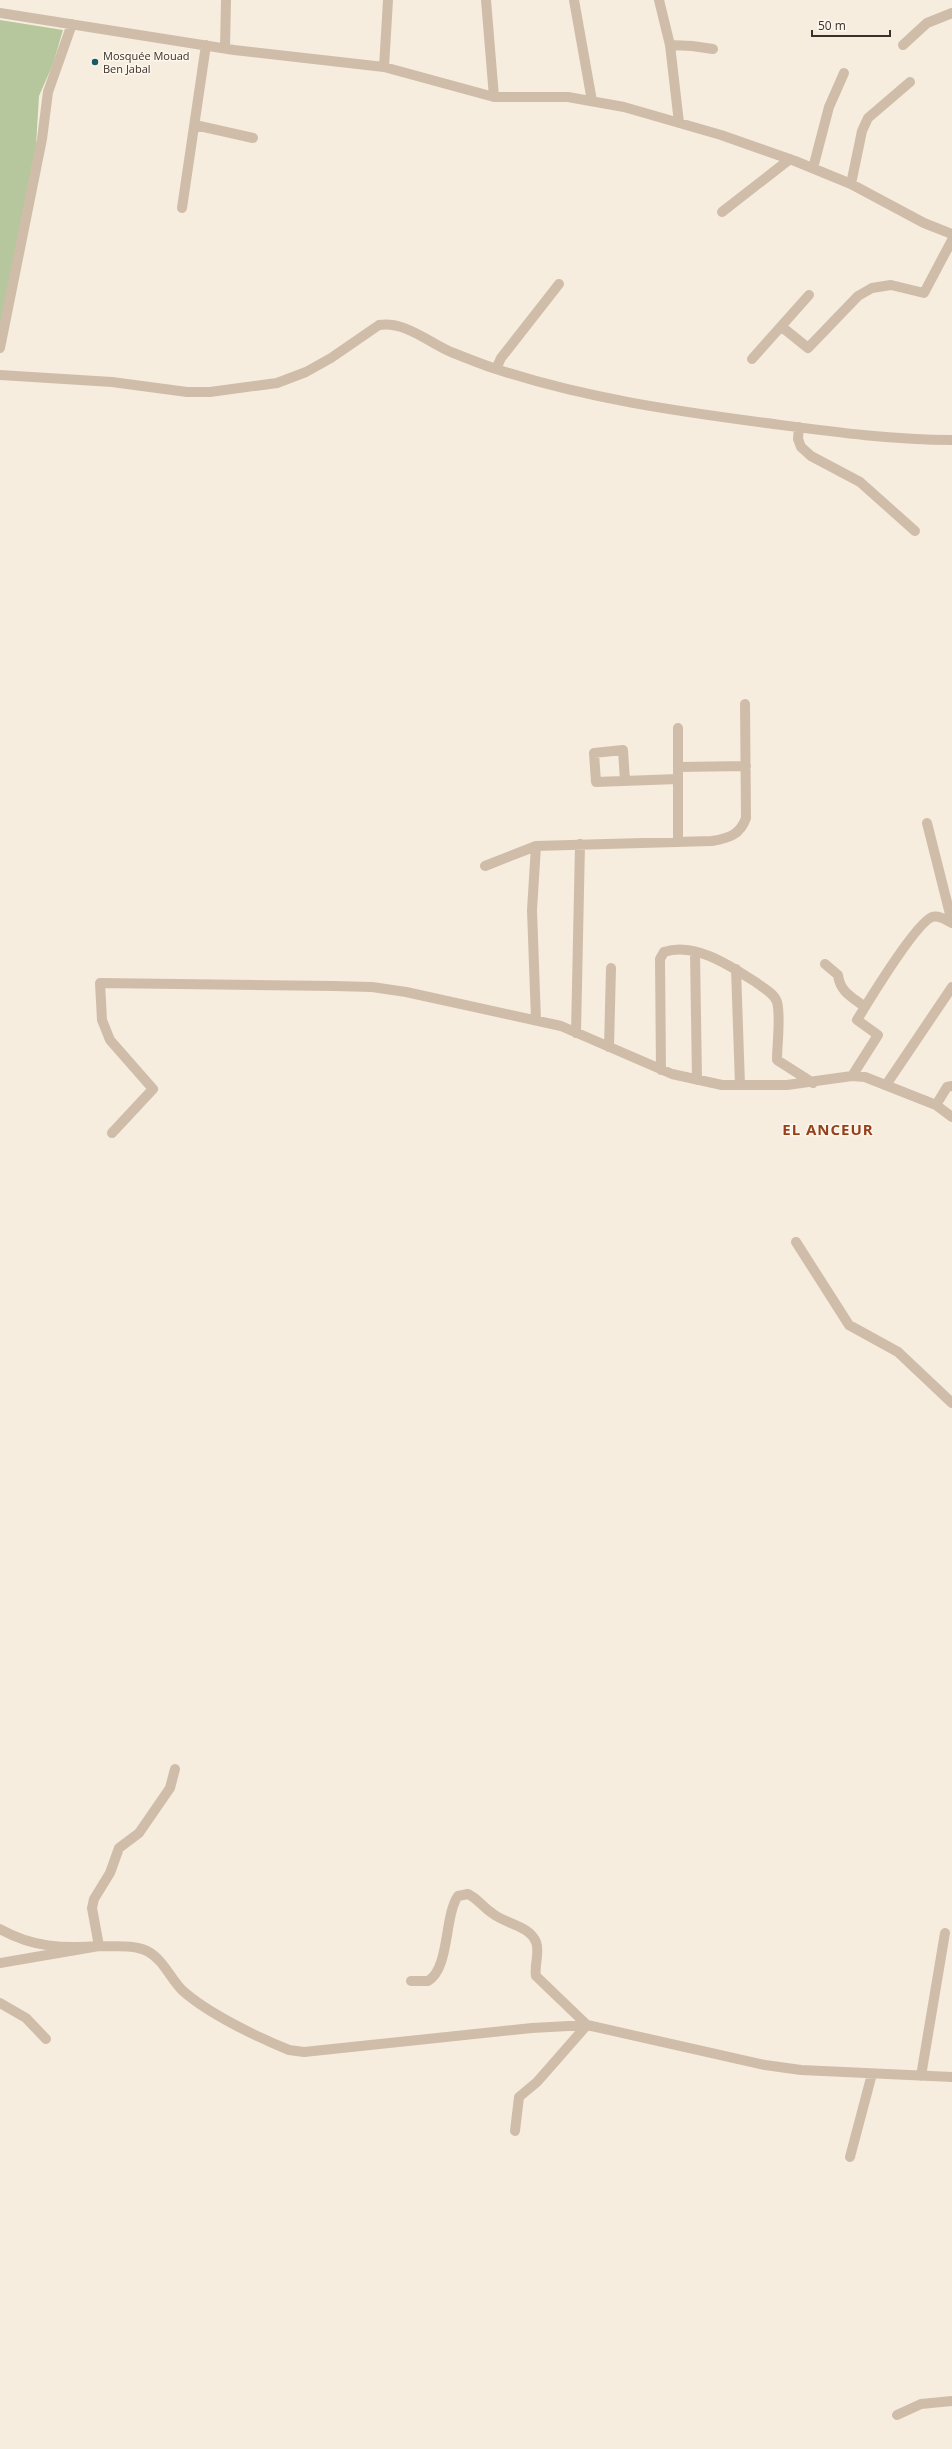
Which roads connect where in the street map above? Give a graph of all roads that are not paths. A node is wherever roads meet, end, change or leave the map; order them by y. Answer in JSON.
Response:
{"nodes":[{"id":1,"x":226,"y":0,"type":"edge"},
{"id":2,"x":388,"y":0,"type":"edge"},
{"id":3,"x":486,"y":0,"type":"edge"},
{"id":4,"x":574,"y":0,"type":"edge"},
{"id":5,"x":660,"y":0,"type":"edge"},
{"id":6,"x":952,"y":12,"type":"edge"},
{"id":7,"x":0,"y":13,"type":"edge"},
{"id":8,"x":72,"y":24,"type":"junction"},
{"id":9,"x":206,"y":45,"type":"junction"},
{"id":10,"x":670,"y":45,"type":"junction"},
{"id":11,"x":903,"y":45,"type":"dead end"},
{"id":12,"x":225,"y":48,"type":"junction"},
{"id":13,"x":712,"y":49,"type":"dead end"},
{"id":14,"x":384,"y":67,"type":"junction"},
{"id":15,"x":844,"y":73,"type":"dead end"},
{"id":16,"x":910,"y":82,"type":"dead end"},
{"id":17,"x":494,"y":97,"type":"junction"},
{"id":18,"x":592,"y":101,"type":"junction"},
{"id":19,"x":679,"y":123,"type":"junction"},
{"id":20,"x":195,"y":126,"type":"junction"},
{"id":21,"x":253,"y":138,"type":"dead end"},
{"id":22,"x":790,"y":159,"type":"junction"},
{"id":23,"x":812,"y":168,"type":"junction"},
{"id":24,"x":851,"y":184,"type":"junction"},
{"id":25,"x":182,"y":208,"type":"dead end"},
{"id":26,"x":722,"y":212,"type":"dead end"},
{"id":27,"x":952,"y":234,"type":"edge"},
{"id":28,"x":952,"y":240,"type":"edge"},
{"id":29,"x":559,"y":284,"type":"dead end"},
{"id":30,"x":809,"y":295,"type":"dead end"},
{"id":31,"x":782,"y":327,"type":"junction"},
{"id":32,"x":0,"y":348,"type":"edge"},
{"id":33,"x":752,"y":359,"type":"dead end"},
{"id":34,"x":496,"y":369,"type":"junction"},
{"id":35,"x":0,"y":375,"type":"edge"},
{"id":36,"x":799,"y":427,"type":"junction"},
{"id":37,"x":952,"y":440,"type":"edge"},
{"id":38,"x":915,"y":531,"type":"dead end"},
{"id":39,"x":745,"y":704,"type":"dead end"},
{"id":40,"x":678,"y":728,"type":"dead end"},
{"id":41,"x":746,"y":766,"type":"junction"},
{"id":42,"x":678,"y":767,"type":"junction"},
{"id":43,"x":678,"y":779,"type":"junction"},
{"id":44,"x":625,"y":781,"type":"dead end"},
{"id":45,"x":927,"y":823,"type":"dead end"},
{"id":46,"x":678,"y":842,"type":"junction"},
{"id":47,"x":580,"y":844,"type":"junction"},
{"id":48,"x":536,"y":846,"type":"junction"},
{"id":49,"x":486,"y":866,"type":"dead end"},
{"id":50,"x":952,"y":922,"type":"edge"},
{"id":51,"x":695,"y":952,"type":"junction"},
{"id":52,"x":825,"y":964,"type":"dead end"},
{"id":53,"x":611,"y":968,"type":"dead end"},
{"id":54,"x":736,"y":969,"type":"junction"},
{"id":55,"x":952,"y":987,"type":"edge"},
{"id":56,"x":865,"y":1007,"type":"junction"},
{"id":57,"x":536,"y":1020,"type":"junction"},
{"id":58,"x":576,"y":1033,"type":"junction"},
{"id":59,"x":608,"y":1047,"type":"junction"},
{"id":60,"x":662,"y":1070,"type":"junction"},
{"id":61,"x":852,"y":1076,"type":"junction"},
{"id":62,"x":697,"y":1080,"type":"junction"},
{"id":63,"x":813,"y":1083,"type":"junction"},
{"id":64,"x":740,"y":1085,"type":"junction"},
{"id":65,"x":886,"y":1085,"type":"junction"},
{"id":66,"x":952,"y":1086,"type":"edge"},
{"id":67,"x":936,"y":1105,"type":"junction"},
{"id":68,"x":952,"y":1117,"type":"edge"},
{"id":69,"x":112,"y":1133,"type":"dead end"},
{"id":70,"x":796,"y":1242,"type":"dead end"},
{"id":71,"x":952,"y":1403,"type":"edge"},
{"id":72,"x":176,"y":1769,"type":"dead end"},
{"id":73,"x":0,"y":1929,"type":"edge"},
{"id":74,"x":945,"y":1933,"type":"dead end"},
{"id":75,"x":99,"y":1946,"type":"junction"},
{"id":76,"x":0,"y":1962,"type":"edge"},
{"id":77,"x":411,"y":1980,"type":"dead end"},
{"id":78,"x":0,"y":2003,"type":"edge"},
{"id":79,"x":587,"y":2025,"type":"junction"},
{"id":80,"x":46,"y":2039,"type":"dead end"},
{"id":81,"x":872,"y":2074,"type":"junction"},
{"id":82,"x":922,"y":2076,"type":"junction"},
{"id":83,"x":952,"y":2077,"type":"edge"},
{"id":84,"x":515,"y":2131,"type":"dead end"},
{"id":85,"x":850,"y":2157,"type":"dead end"},
{"id":86,"x":952,"y":2401,"type":"edge"},
{"id":87,"x":897,"y":2415,"type":"dead end"}],
"edges":[{"from":1,"to":12,"type":"street"},
{"from":2,"to":14,"type":"street"},
{"from":3,"to":17,"type":"street"},
{"from":4,"to":18,"type":"street"},
{"from":5,"to":10,"type":"street"},
{"from":6,"to":11,"type":"street"},
{"from":7,"to":8,"type":"street"},
{"from":8,"to":9,"type":"street"},
{"from":8,"to":32,"type":"street"},
{"from":9,"to":12,"type":"street"},
{"from":9,"to":20,"type":"street"},
{"from":10,"to":13,"type":"street"},
{"from":10,"to":19,"type":"street"},
{"from":12,"to":14,"type":"street"},
{"from":14,"to":17,"type":"street"},
{"from":15,"to":23,"type":"street"},
{"from":16,"to":24,"type":"street"},
{"from":17,"to":18,"type":"street"},
{"from":18,"to":19,"type":"street"},
{"from":19,"to":22,"type":"street"},
{"from":20,"to":21,"type":"street"},
{"from":20,"to":25,"type":"street"},
{"from":22,"to":23,"type":"street"},
{"from":22,"to":26,"type":"street"},
{"from":23,"to":24,"type":"street"},
{"from":24,"to":27,"type":"street"},
{"from":28,"to":31,"type":"street"},
{"from":29,"to":34,"type":"street"},
{"from":30,"to":31,"type":"street"},
{"from":31,"to":33,"type":"street"},
{"from":34,"to":35,"type":"street"},
{"from":34,"to":36,"type":"street"},
{"from":36,"to":37,"type":"street"},
{"from":36,"to":38,"type":"street"},
{"from":39,"to":41,"type":"street"},
{"from":40,"to":42,"type":"street"},
{"from":41,"to":42,"type":"street"},
{"from":41,"to":46,"type":"street"},
{"from":42,"to":43,"type":"street"},
{"from":43,"to":44,"type":"street"},
{"from":43,"to":46,"type":"street"},
{"from":45,"to":50,"type":"street"},
{"from":46,"to":47,"type":"street"},
{"from":47,"to":48,"type":"street"},
{"from":47,"to":58,"type":"street"},
{"from":48,"to":49,"type":"street"},
{"from":48,"to":57,"type":"street"},
{"from":50,"to":56,"type":"street"},
{"from":51,"to":54,"type":"street"},
{"from":51,"to":60,"type":"street"},
{"from":51,"to":62,"type":"street"},
{"from":52,"to":56,"type":"street"},
{"from":53,"to":59,"type":"street"},
{"from":54,"to":63,"type":"street"},
{"from":54,"to":64,"type":"street"},
{"from":55,"to":65,"type":"street"},
{"from":56,"to":61,"type":"street"},
{"from":57,"to":58,"type":"street"},
{"from":57,"to":69,"type":"street"},
{"from":58,"to":59,"type":"street"},
{"from":59,"to":60,"type":"street"},
{"from":60,"to":62,"type":"street"},
{"from":61,"to":63,"type":"street"},
{"from":61,"to":65,"type":"street"},
{"from":62,"to":64,"type":"street"},
{"from":63,"to":64,"type":"street"},
{"from":65,"to":67,"type":"street"},
{"from":66,"to":67,"type":"street"},
{"from":67,"to":68,"type":"street"},
{"from":70,"to":71,"type":"street"},
{"from":72,"to":75,"type":"street"},
{"from":73,"to":75,"type":"street"},
{"from":74,"to":82,"type":"street"},
{"from":75,"to":76,"type":"street"},
{"from":75,"to":79,"type":"street"},
{"from":77,"to":79,"type":"street"},
{"from":78,"to":80,"type":"street"},
{"from":79,"to":81,"type":"street"},
{"from":79,"to":84,"type":"street"},
{"from":81,"to":82,"type":"street"},
{"from":81,"to":85,"type":"street"},
{"from":82,"to":83,"type":"street"},
{"from":86,"to":87,"type":"street"}]}
